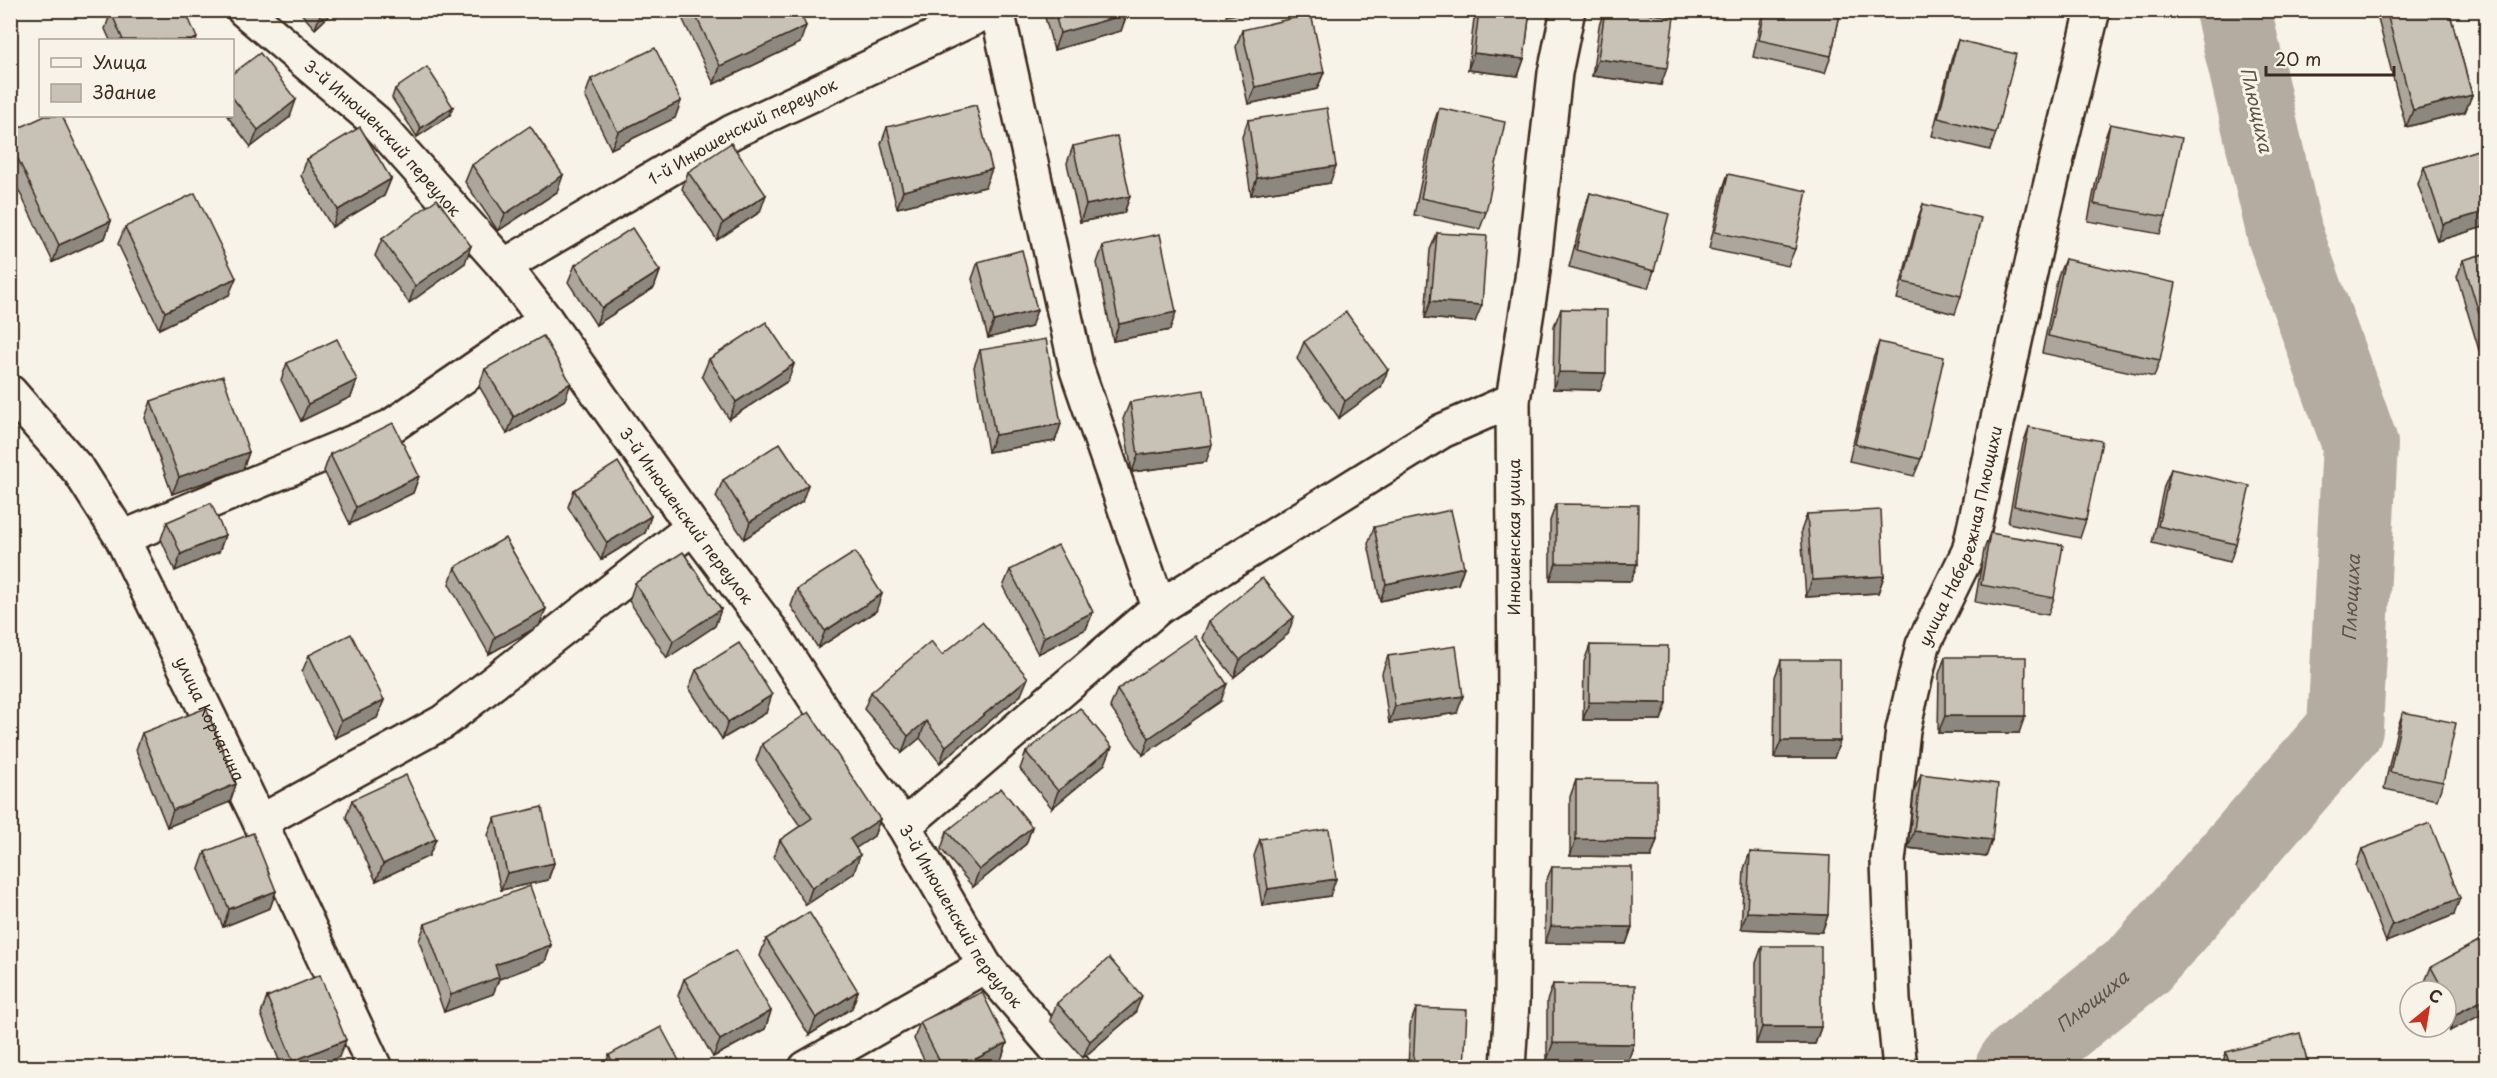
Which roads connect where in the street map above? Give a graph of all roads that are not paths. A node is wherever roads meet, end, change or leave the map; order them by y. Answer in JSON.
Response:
{"nodes":[{"id":1,"x":244,"y":10,"type":"edge"},
{"id":2,"x":991,"y":10,"type":"edge"},
{"id":3,"x":997,"y":10,"type":"edge"},
{"id":4,"x":1568,"y":10,"type":"edge"},
{"id":5,"x":2093,"y":10,"type":"edge"},
{"id":6,"x":504,"y":266,"type":"junction"},
{"id":7,"x":546,"y":320,"type":"junction"},
{"id":8,"x":10,"y":392,"type":"edge"},
{"id":9,"x":1513,"y":400,"type":"junction"},
{"id":10,"x":693,"y":527,"type":"junction"},
{"id":11,"x":122,"y":538,"type":"junction"},
{"id":12,"x":1159,"y":608,"type":"junction"},
{"id":13,"x":260,"y":822,"type":"junction"},
{"id":14,"x":904,"y":826,"type":"junction"},
{"id":15,"x":985,"y":966,"type":"junction"},
{"id":16,"x":375,"y":1068,"type":"edge"},
{"id":17,"x":806,"y":1068,"type":"edge"},
{"id":18,"x":1073,"y":1068,"type":"edge"},
{"id":19,"x":1508,"y":1068,"type":"edge"},
{"id":20,"x":1900,"y":1068,"type":"edge"}],
"edges":[{"from":1,"to":6,"type":"street","name":"3-й Инюшенский переулок"},
{"from":2,"to":6,"type":"street","name":"1-й Инюшенский переулок"},
{"from":3,"to":12,"type":"street"},
{"from":4,"to":9,"type":"street","name":"Инюшенская улица"},
{"from":5,"to":20,"type":"street","name":"улица Набережная Плющихи"},
{"from":6,"to":7,"type":"street","name":"3-й Инюшенский переулок"},
{"from":7,"to":10,"type":"street","name":"3-й Инюшенский переулок"},
{"from":7,"to":11,"type":"street"},
{"from":8,"to":11,"type":"street","name":"улица Корчагина"},
{"from":9,"to":12,"type":"street"},
{"from":9,"to":19,"type":"street","name":"Инюшенская улица"},
{"from":10,"to":13,"type":"street"},
{"from":10,"to":14,"type":"street","name":"3-й Инюшенский переулок"},
{"from":11,"to":13,"type":"street","name":"улица Корчагина"},
{"from":12,"to":14,"type":"street"},
{"from":13,"to":16,"type":"street","name":"улица Корчагина"},
{"from":14,"to":15,"type":"street","name":"3-й Инюшенский переулок"},
{"from":15,"to":17,"type":"street"},
{"from":15,"to":18,"type":"street","name":"3-й Инюшенский переулок"}]}
